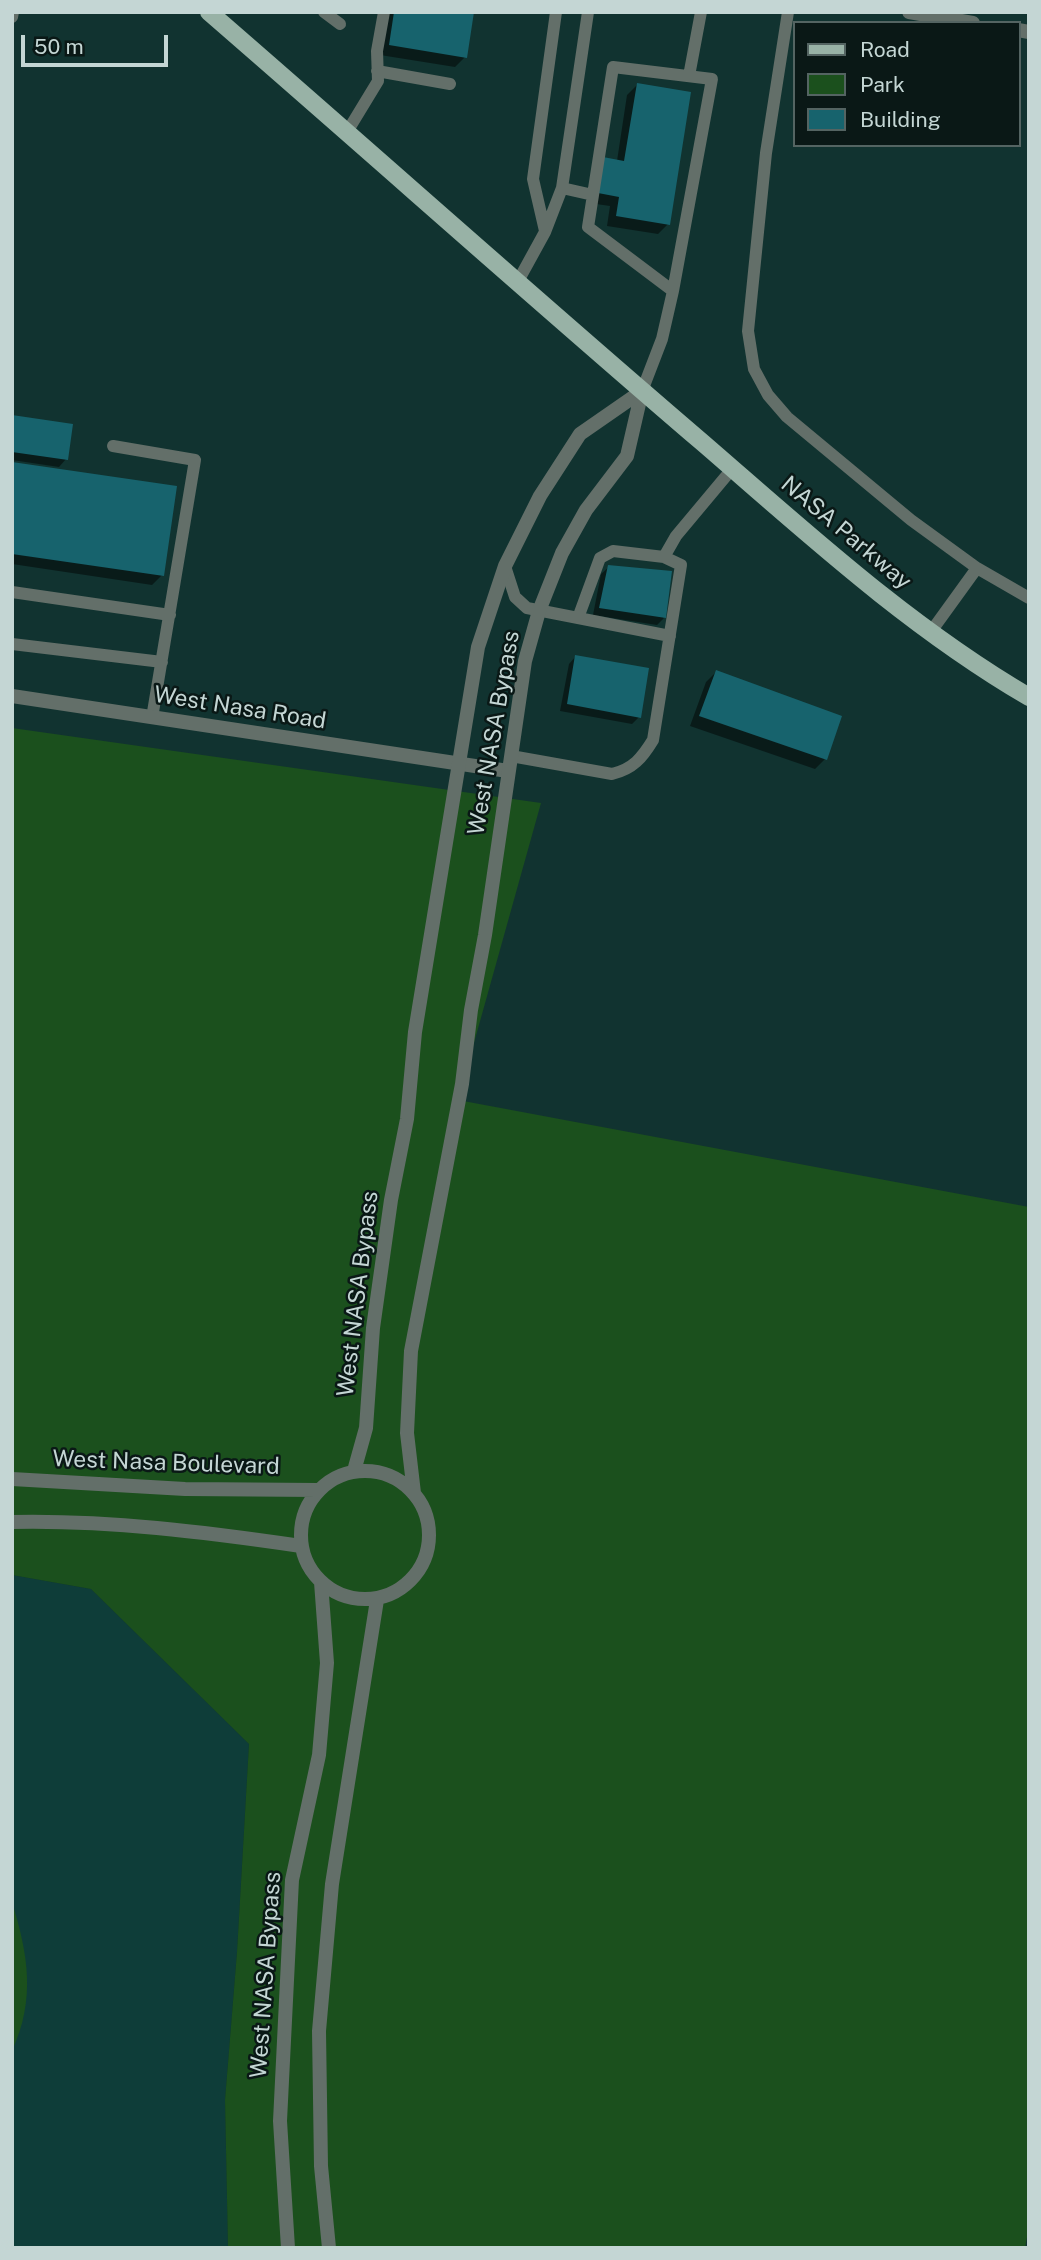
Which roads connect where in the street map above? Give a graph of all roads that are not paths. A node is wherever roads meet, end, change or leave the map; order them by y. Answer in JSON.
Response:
{"nodes":[{"id":1,"x":209,"y":12,"type":"edge"},
{"id":2,"x":324,"y":12,"type":"edge"},
{"id":3,"x":384,"y":12,"type":"edge"},
{"id":4,"x":556,"y":12,"type":"edge"},
{"id":5,"x":588,"y":12,"type":"edge"},
{"id":6,"x":701,"y":12,"type":"edge"},
{"id":7,"x":788,"y":12,"type":"edge"},
{"id":8,"x":909,"y":12,"type":"edge"},
{"id":9,"x":961,"y":21,"type":"edge"},
{"id":10,"x":340,"y":24,"type":"dead end"},
{"id":11,"x":377,"y":71,"type":"junction"},
{"id":12,"x":689,"y":76,"type":"junction"},
{"id":13,"x":450,"y":84,"type":"dead end"},
{"id":14,"x":347,"y":132,"type":"junction"},
{"id":15,"x":562,"y":188,"type":"junction"},
{"id":16,"x":593,"y":195,"type":"junction"},
{"id":17,"x":545,"y":232,"type":"junction"},
{"id":18,"x":517,"y":283,"type":"junction"},
{"id":19,"x":673,"y":291,"type":"junction"},
{"id":20,"x":642,"y":391,"type":"junction"},
{"id":21,"x":113,"y":446,"type":"dead end"},
{"id":22,"x":732,"y":469,"type":"junction"},
{"id":23,"x":664,"y":557,"type":"junction"},
{"id":24,"x":505,"y":566,"type":"junction"},
{"id":25,"x":977,"y":568,"type":"junction"},
{"id":26,"x":12,"y":592,"type":"edge"},
{"id":27,"x":1029,"y":598,"type":"edge"},
{"id":28,"x":540,"y":611,"type":"junction"},
{"id":29,"x":170,"y":615,"type":"junction"},
{"id":30,"x":578,"y":618,"type":"junction"},
{"id":31,"x":930,"y":633,"type":"junction"},
{"id":32,"x":670,"y":636,"type":"junction"},
{"id":33,"x":12,"y":645,"type":"edge"},
{"id":34,"x":162,"y":662,"type":"junction"},
{"id":35,"x":12,"y":696,"type":"edge"},
{"id":36,"x":1029,"y":697,"type":"edge"},
{"id":37,"x":152,"y":718,"type":"junction"},
{"id":38,"x":509,"y":763,"type":"junction"},
{"id":39,"x":460,"y":765,"type":"junction"},
{"id":40,"x":354,"y":1471,"type":"junction"},
{"id":41,"x":12,"y":1479,"type":"edge"},
{"id":42,"x":318,"y":1490,"type":"junction"},
{"id":43,"x":414,"y":1493,"type":"junction"},
{"id":44,"x":12,"y":1522,"type":"edge"},
{"id":45,"x":301,"y":1546,"type":"junction"},
{"id":46,"x":321,"y":1582,"type":"junction"},
{"id":47,"x":377,"y":1601,"type":"junction"},
{"id":48,"x":288,"y":2248,"type":"edge"},
{"id":49,"x":329,"y":2248,"type":"edge"}],
"edges":[{"from":1,"to":14,"type":"main road","name":"NASA Parkway"},
{"from":2,"to":10,"type":"lane"},
{"from":3,"to":11,"type":"lane"},
{"from":4,"to":17,"type":"lane"},
{"from":5,"to":15,"type":"lane"},
{"from":6,"to":12,"type":"lane"},
{"from":7,"to":25,"type":"lane"},
{"from":8,"to":9,"type":"street"},
{"from":11,"to":13,"type":"lane"},
{"from":11,"to":14,"type":"lane"},
{"from":12,"to":16,"type":"lane"},
{"from":12,"to":19,"type":"lane"},
{"from":14,"to":18,"type":"main road","name":"NASA Parkway"},
{"from":15,"to":16,"type":"lane"},
{"from":15,"to":17,"type":"lane"},
{"from":16,"to":19,"type":"lane"},
{"from":17,"to":18,"type":"lane"},
{"from":18,"to":20,"type":"main road","name":"NASA Parkway"},
{"from":19,"to":20,"type":"lane"},
{"from":20,"to":22,"type":"main road","name":"NASA Parkway"},
{"from":20,"to":24,"type":"street","name":"West NASA Bypass"},
{"from":20,"to":28,"type":"street","name":"West NASA Bypass"},
{"from":21,"to":29,"type":"lane"},
{"from":22,"to":23,"type":"lane"},
{"from":22,"to":31,"type":"main road","name":"NASA Parkway"},
{"from":23,"to":30,"type":"lane"},
{"from":23,"to":32,"type":"lane"},
{"from":24,"to":28,"type":"lane"},
{"from":24,"to":39,"type":"street","name":"West NASA Bypass"},
{"from":25,"to":27,"type":"lane"},
{"from":25,"to":31,"type":"lane"},
{"from":26,"to":29,"type":"lane"},
{"from":28,"to":30,"type":"lane"},
{"from":28,"to":38,"type":"street","name":"West NASA Bypass"},
{"from":29,"to":34,"type":"lane"},
{"from":30,"to":32,"type":"lane"},
{"from":31,"to":36,"type":"main road","name":"NASA Parkway"},
{"from":32,"to":38,"type":"lane"},
{"from":33,"to":34,"type":"lane"},
{"from":34,"to":37,"type":"lane"},
{"from":35,"to":37,"type":"street","name":"West Nasa Road"},
{"from":37,"to":39,"type":"street","name":"West Nasa Road"},
{"from":38,"to":39,"type":"street","name":"West Nasa Road"},
{"from":38,"to":43,"type":"street","name":"West NASA Bypass"},
{"from":39,"to":40,"type":"street","name":"West NASA Bypass"},
{"from":40,"to":42,"type":"street"},
{"from":40,"to":43,"type":"street"},
{"from":41,"to":42,"type":"street","name":"West Nasa Boulevard"},
{"from":42,"to":45,"type":"street"},
{"from":43,"to":47,"type":"street","name":"West NASA Bypass"},
{"from":44,"to":45,"type":"street"},
{"from":45,"to":46,"type":"street","name":"West NASA Bypass"},
{"from":46,"to":47,"type":"street"},
{"from":46,"to":48,"type":"street","name":"West NASA Bypass"},
{"from":47,"to":49,"type":"street"}]}
